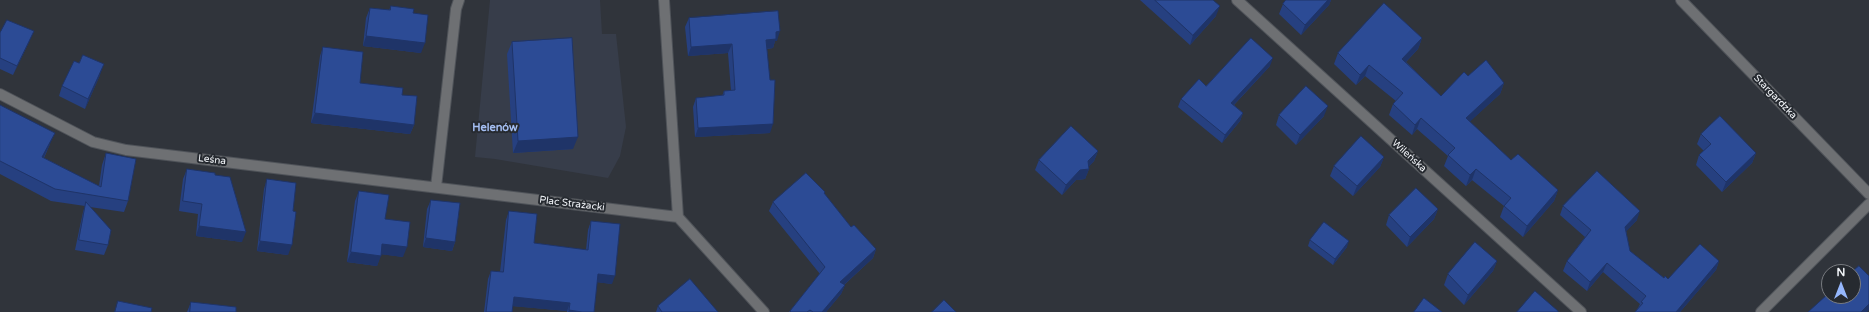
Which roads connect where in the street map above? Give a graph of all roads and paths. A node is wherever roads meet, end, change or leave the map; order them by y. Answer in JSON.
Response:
{"nodes":[{"id":1,"x":459,"y":0,"type":"edge"},
{"id":2,"x":664,"y":0,"type":"edge"},
{"id":3,"x":1237,"y":0,"type":"edge"},
{"id":4,"x":1681,"y":0,"type":"edge"},
{"id":5,"x":0,"y":94,"type":"edge"},
{"id":6,"x":436,"y":187,"type":"junction"},
{"id":7,"x":1869,"y":194,"type":"edge"},
{"id":8,"x":1869,"y":204,"type":"edge"},
{"id":9,"x":678,"y":217,"type":"junction"},
{"id":10,"x":764,"y":312,"type":"edge"},
{"id":11,"x":1581,"y":312,"type":"edge"},
{"id":12,"x":1761,"y":312,"type":"edge"}],
"edges":[{"from":1,"to":6,"type":"street"},
{"from":2,"to":9,"type":"street"},
{"from":3,"to":11,"type":"street","name":"Wileńska"},
{"from":4,"to":7,"type":"street","name":"Stargardzka"},
{"from":5,"to":6,"type":"street","name":"Leśna"},
{"from":6,"to":9,"type":"street","name":"Plac Strażacki"},
{"from":8,"to":12,"type":"street"},
{"from":9,"to":10,"type":"street"}]}
